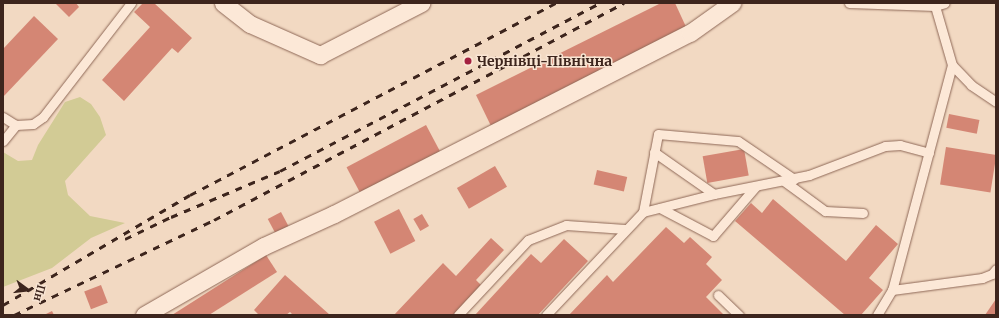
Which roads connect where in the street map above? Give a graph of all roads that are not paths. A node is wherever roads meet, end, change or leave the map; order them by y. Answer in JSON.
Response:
{"nodes":[{"id":1,"x":131,"y":3,"type":"edge"},
{"id":2,"x":421,"y":3,"type":"edge"},
{"id":3,"x":732,"y":3,"type":"edge"},
{"id":4,"x":849,"y":3,"type":"edge"},
{"id":5,"x":945,"y":3,"type":"edge"},
{"id":6,"x":229,"y":5,"type":"edge"},
{"id":7,"x":935,"y":6,"type":"junction"},
{"id":8,"x":952,"y":65,"type":"junction"},
{"id":9,"x":996,"y":102,"type":"edge"},
{"id":10,"x":3,"y":117,"type":"edge"},
{"id":11,"x":16,"y":125,"type":"junction"},
{"id":12,"x":3,"y":141,"type":"edge"},
{"id":13,"x":654,"y":152,"type":"junction"},
{"id":14,"x":929,"y":153,"type":"junction"},
{"id":15,"x":794,"y":179,"type":"junction"},
{"id":16,"x":784,"y":181,"type":"junction"},
{"id":17,"x":756,"y":186,"type":"junction"},
{"id":18,"x":714,"y":194,"type":"junction"},
{"id":19,"x":660,"y":208,"type":"junction"},
{"id":20,"x":643,"y":212,"type":"junction"},
{"id":21,"x":864,"y":213,"type":"dead end"},
{"id":22,"x":625,"y":229,"type":"junction"},
{"id":23,"x":996,"y":269,"type":"edge"},
{"id":24,"x":892,"y":290,"type":"junction"},
{"id":25,"x":718,"y":295,"type":"dead end"},
{"id":26,"x":144,"y":315,"type":"edge"},
{"id":27,"x":458,"y":315,"type":"edge"},
{"id":28,"x":546,"y":315,"type":"edge"},
{"id":29,"x":739,"y":315,"type":"edge"},
{"id":30,"x":877,"y":315,"type":"edge"}],
"edges":[{"from":1,"to":11,"type":"lane"},
{"from":2,"to":6,"type":"street"},
{"from":3,"to":26,"type":"street"},
{"from":4,"to":7,"type":"lane"},
{"from":5,"to":7,"type":"lane"},
{"from":7,"to":8,"type":"lane"},
{"from":8,"to":9,"type":"lane"},
{"from":8,"to":14,"type":"lane"},
{"from":10,"to":11,"type":"lane"},
{"from":11,"to":12,"type":"lane"},
{"from":13,"to":15,"type":"lane"},
{"from":13,"to":18,"type":"lane"},
{"from":13,"to":20,"type":"lane"},
{"from":14,"to":15,"type":"lane"},
{"from":14,"to":24,"type":"lane"},
{"from":15,"to":16,"type":"lane"},
{"from":16,"to":17,"type":"lane"},
{"from":16,"to":21,"type":"lane"},
{"from":17,"to":18,"type":"lane"},
{"from":17,"to":19,"type":"lane"},
{"from":18,"to":19,"type":"lane"},
{"from":19,"to":20,"type":"lane"},
{"from":20,"to":22,"type":"lane"},
{"from":22,"to":27,"type":"lane"},
{"from":22,"to":28,"type":"lane"},
{"from":23,"to":24,"type":"lane"},
{"from":24,"to":30,"type":"lane"},
{"from":25,"to":29,"type":"lane"}]}
